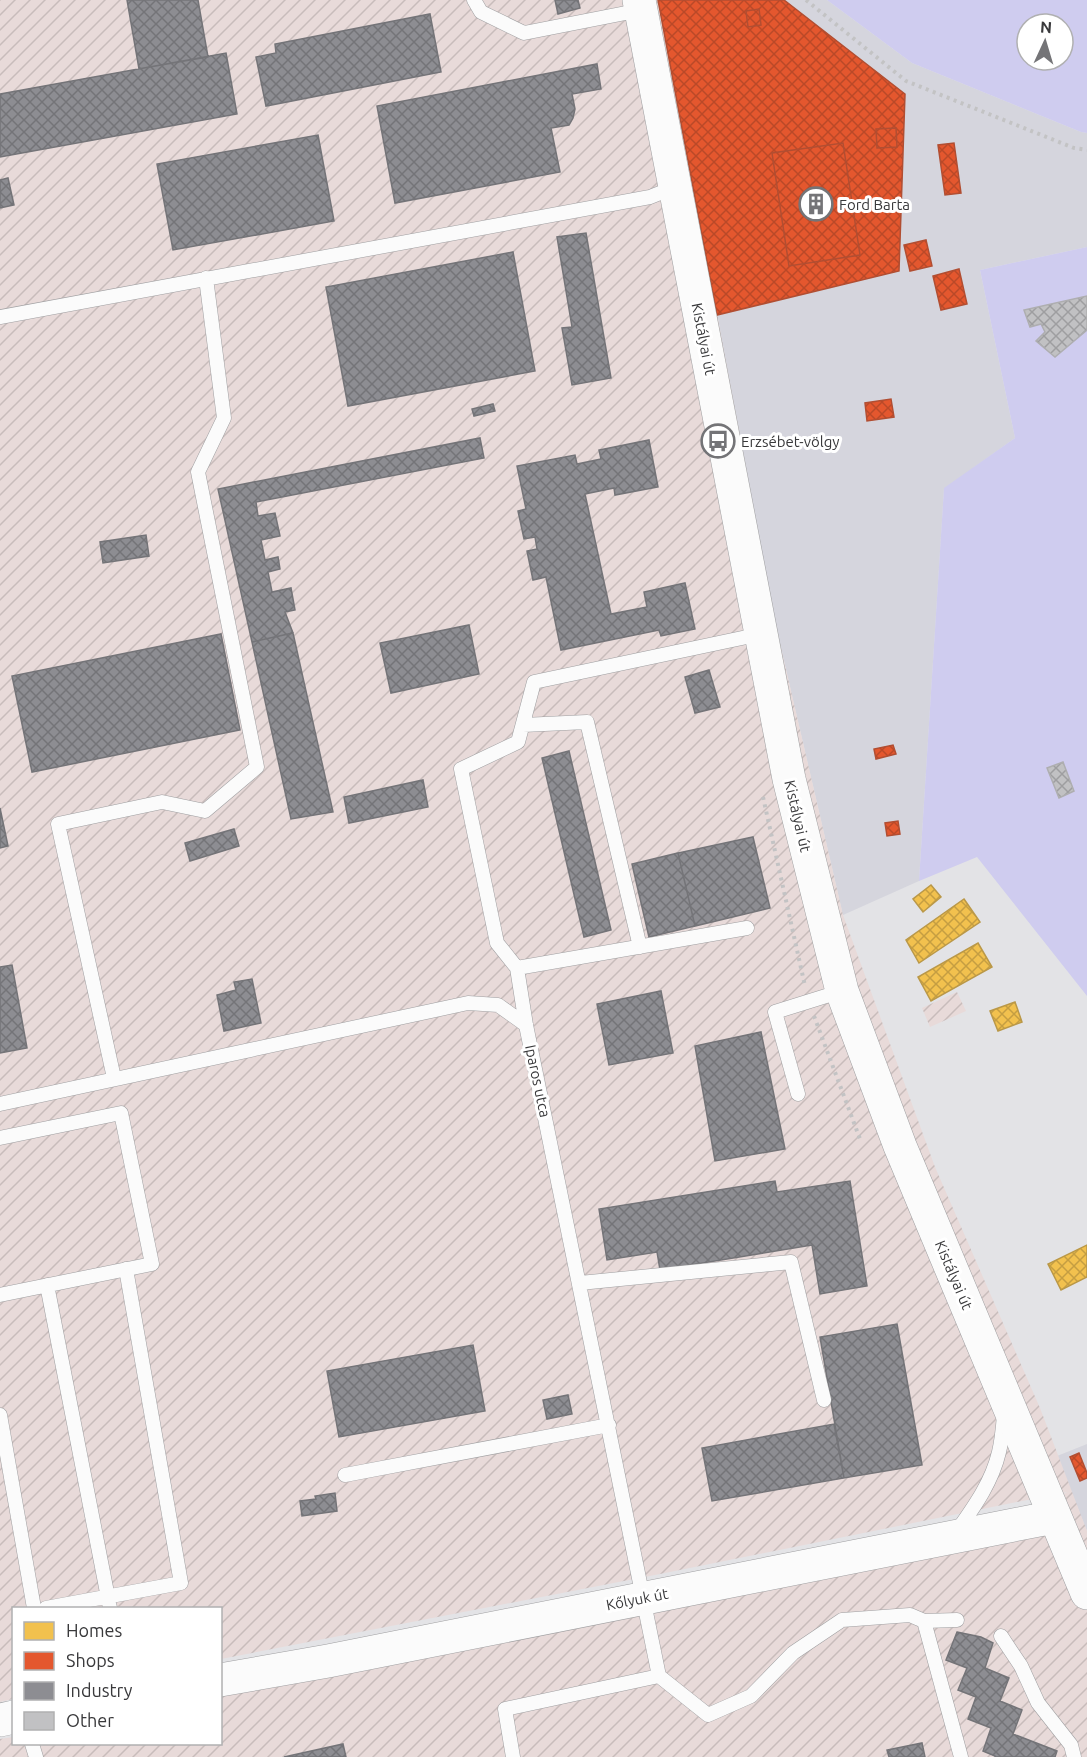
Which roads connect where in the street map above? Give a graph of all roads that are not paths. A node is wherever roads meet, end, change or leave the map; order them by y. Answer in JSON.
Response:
{"nodes":[{"id":1,"x":474,"y":0,"type":"edge"},
{"id":2,"x":640,"y":5,"type":"edge"},
{"id":3,"x":675,"y":186,"type":"junction"},
{"id":4,"x":206,"y":278,"type":"junction"},
{"id":5,"x":0,"y":317,"type":"edge"},
{"id":6,"x":761,"y":634,"type":"junction"},
{"id":7,"x":522,"y":725,"type":"junction"},
{"id":8,"x":747,"y":928,"type":"dead end"},
{"id":9,"x":640,"y":947,"type":"junction"},
{"id":10,"x":517,"y":968,"type":"junction"},
{"id":11,"x":842,"y":992,"type":"junction"},
{"id":12,"x":526,"y":1026,"type":"junction"},
{"id":13,"x":114,"y":1078,"type":"junction"},
{"id":14,"x":798,"y":1094,"type":"dead end"},
{"id":15,"x":0,"y":1104,"type":"edge"},
{"id":16,"x":0,"y":1138,"type":"edge"},
{"id":17,"x":126,"y":1269,"type":"junction"},
{"id":18,"x":580,"y":1283,"type":"junction"},
{"id":19,"x":47,"y":1285,"type":"junction"},
{"id":20,"x":0,"y":1295,"type":"edge"},
{"id":21,"x":824,"y":1400,"type":"dead end"},
{"id":22,"x":1006,"y":1401,"type":"junction"},
{"id":23,"x":0,"y":1415,"type":"edge"},
{"id":24,"x":609,"y":1425,"type":"junction"},
{"id":25,"x":345,"y":1475,"type":"dead end"},
{"id":26,"x":1054,"y":1517,"type":"junction"},
{"id":27,"x":953,"y":1538,"type":"junction"},
{"id":28,"x":1087,"y":1593,"type":"edge"},
{"id":29,"x":644,"y":1597,"type":"junction"},
{"id":30,"x":109,"y":1602,"type":"edge"},
{"id":31,"x":34,"y":1607,"type":"edge"},
{"id":32,"x":56,"y":1607,"type":"edge"},
{"id":33,"x":957,"y":1620,"type":"dead end"},
{"id":34,"x":924,"y":1621,"type":"junction"},
{"id":35,"x":1001,"y":1636,"type":"dead end"},
{"id":36,"x":659,"y":1676,"type":"junction"},
{"id":37,"x":222,"y":1680,"type":"edge"},
{"id":38,"x":513,"y":1757,"type":"edge"},
{"id":39,"x":961,"y":1757,"type":"edge"},
{"id":40,"x":1074,"y":1757,"type":"edge"}],
"edges":[{"from":1,"to":2,"type":"lane"},
{"from":2,"to":3,"type":"main road","name":"Kistályai út"},
{"from":3,"to":4,"type":"lane"},
{"from":3,"to":6,"type":"main road","name":"Kistályai út"},
{"from":4,"to":5,"type":"lane"},
{"from":4,"to":13,"type":"lane"},
{"from":6,"to":7,"type":"lane"},
{"from":6,"to":11,"type":"main road","name":"Kistályai út"},
{"from":7,"to":9,"type":"lane"},
{"from":7,"to":10,"type":"lane"},
{"from":8,"to":9,"type":"lane"},
{"from":9,"to":10,"type":"lane"},
{"from":10,"to":12,"type":"lane"},
{"from":11,"to":14,"type":"lane"},
{"from":11,"to":22,"type":"main road","name":"Kistályai út"},
{"from":12,"to":13,"type":"lane","name":"Iparos utca"},
{"from":12,"to":18,"type":"lane","name":"Iparos utca"},
{"from":13,"to":15,"type":"lane","name":"Iparos utca"},
{"from":16,"to":17,"type":"lane"},
{"from":17,"to":19,"type":"lane"},
{"from":17,"to":30,"type":"lane"},
{"from":18,"to":21,"type":"lane"},
{"from":18,"to":24,"type":"lane","name":"Iparos utca"},
{"from":19,"to":20,"type":"lane"},
{"from":19,"to":30,"type":"lane"},
{"from":22,"to":26,"type":"main road","name":"Kistályai út"},
{"from":22,"to":27,"type":"lane"},
{"from":23,"to":31,"type":"lane"},
{"from":24,"to":25,"type":"lane"},
{"from":24,"to":29,"type":"lane","name":"Iparos utca"},
{"from":26,"to":27,"type":"main road","name":"Kőlyuk út"},
{"from":26,"to":28,"type":"main road","name":"Kistályai út"},
{"from":27,"to":29,"type":"main road","name":"Kőlyuk út"},
{"from":29,"to":36,"type":"lane","name":"Iparos utca"},
{"from":29,"to":37,"type":"main road","name":"Kőlyuk út"},
{"from":30,"to":32,"type":"lane"},
{"from":33,"to":34,"type":"lane"},
{"from":34,"to":36,"type":"lane"},
{"from":34,"to":39,"type":"lane"},
{"from":35,"to":40,"type":"lane"},
{"from":36,"to":38,"type":"lane"}]}
